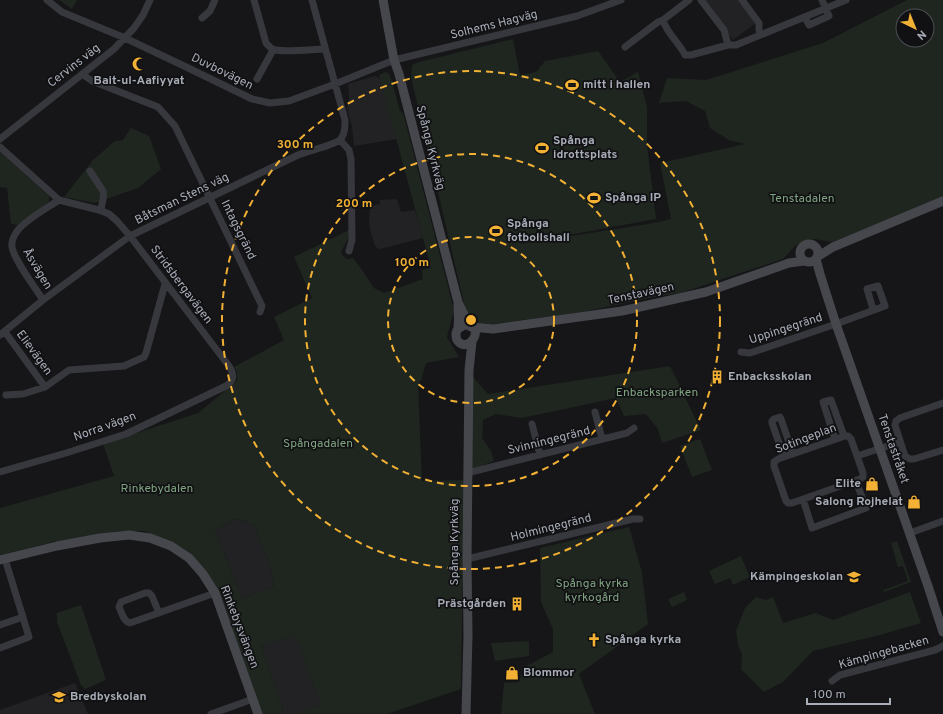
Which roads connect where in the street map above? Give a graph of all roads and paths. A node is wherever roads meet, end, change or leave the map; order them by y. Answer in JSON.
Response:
{"nodes":[{"id":1,"x":47,"y":0,"type":"edge"},
{"id":2,"x":150,"y":0,"type":"edge"},
{"id":3,"x":215,"y":0,"type":"edge"},
{"id":4,"x":254,"y":0,"type":"edge"},
{"id":5,"x":312,"y":0,"type":"edge"},
{"id":6,"x":383,"y":0,"type":"edge"},
{"id":7,"x":621,"y":0,"type":"edge"},
{"id":8,"x":689,"y":0,"type":"edge"},
{"id":9,"x":701,"y":0,"type":"edge"},
{"id":10,"x":742,"y":0,"type":"edge"},
{"id":11,"x":822,"y":0,"type":"edge"},
{"id":12,"x":846,"y":0,"type":"edge"},
{"id":13,"x":826,"y":8,"type":"junction"},
{"id":14,"x":202,"y":18,"type":"dead end"},
{"id":15,"x":663,"y":20,"type":"junction"},
{"id":16,"x":760,"y":30,"type":"dead end"},
{"id":17,"x":124,"y":38,"type":"junction"},
{"id":18,"x":728,"y":45,"type":"junction"},
{"id":19,"x":625,"y":47,"type":"dead end"},
{"id":20,"x":324,"y":48,"type":"junction"},
{"id":21,"x":273,"y":50,"type":"junction"},
{"id":22,"x":394,"y":60,"type":"junction"},
{"id":23,"x":82,"y":74,"type":"junction"},
{"id":24,"x":257,"y":79,"type":"dead end"},
{"id":25,"x":335,"y":84,"type":"junction"},
{"id":26,"x":0,"y":139,"type":"edge"},
{"id":27,"x":340,"y":140,"type":"junction"},
{"id":28,"x":0,"y":147,"type":"edge"},
{"id":29,"x":90,"y":171,"type":"dead end"},
{"id":30,"x":210,"y":197,"type":"junction"},
{"id":31,"x":59,"y":200,"type":"junction"},
{"id":32,"x":943,"y":201,"type":"edge"},
{"id":33,"x":101,"y":211,"type":"junction"},
{"id":34,"x":130,"y":236,"type":"junction"},
{"id":35,"x":816,"y":247,"type":"junction"},
{"id":36,"x":833,"y":247,"type":"junction"},
{"id":37,"x":349,"y":251,"type":"dead end"},
{"id":38,"x":809,"y":258,"type":"junction"},
{"id":39,"x":165,"y":284,"type":"junction"},
{"id":40,"x":43,"y":300,"type":"junction"},
{"id":41,"x":458,"y":302,"type":"junction"},
{"id":42,"x":873,"y":309,"type":"dead end"},
{"id":43,"x":260,"y":312,"type":"dead end"},
{"id":44,"x":836,"y":324,"type":"junction"},
{"id":45,"x":470,"y":326,"type":"junction"},
{"id":46,"x":493,"y":328,"type":"junction"},
{"id":47,"x":458,"y":329,"type":"junction"},
{"id":48,"x":2,"y":333,"type":"edge"},
{"id":49,"x":473,"y":340,"type":"junction"},
{"id":50,"x":462,"y":343,"type":"junction"},
{"id":51,"x":741,"y":352,"type":"dead end"},
{"id":52,"x":469,"y":370,"type":"junction"},
{"id":53,"x":232,"y":380,"type":"joint"},
{"id":54,"x":45,"y":387,"type":"junction"},
{"id":55,"x":6,"y":394,"type":"dead end"},
{"id":56,"x":943,"y":403,"type":"edge"},
{"id":57,"x":596,"y":412,"type":"dead end"},
{"id":58,"x":532,"y":424,"type":"dead end"},
{"id":59,"x":634,"y":428,"type":"dead end"},
{"id":60,"x":844,"y":436,"type":"junction"},
{"id":61,"x":602,"y":439,"type":"junction"},
{"id":62,"x":835,"y":439,"type":"junction"},
{"id":63,"x":900,"y":442,"type":"junction"},
{"id":64,"x":880,"y":448,"type":"junction"},
{"id":65,"x":943,"y":450,"type":"edge"},
{"id":66,"x":793,"y":454,"type":"junction"},
{"id":67,"x":540,"y":455,"type":"junction"},
{"id":68,"x":858,"y":456,"type":"junction"},
{"id":69,"x":784,"y":457,"type":"junction"},
{"id":70,"x":0,"y":472,"type":"edge"},
{"id":71,"x":467,"y":473,"type":"junction"},
{"id":72,"x":856,"y":481,"type":"junction"},
{"id":73,"x":803,"y":499,"type":"junction"},
{"id":74,"x":640,"y":519,"type":"dead end"},
{"id":75,"x":943,"y":521,"type":"edge"},
{"id":76,"x":910,"y":533,"type":"junction"},
{"id":77,"x":2,"y":559,"type":"edge"},
{"id":78,"x":467,"y":559,"type":"junction"},
{"id":79,"x":215,"y":593,"type":"junction"},
{"id":80,"x":158,"y":613,"type":"junction"},
{"id":81,"x":23,"y":617,"type":"junction"},
{"id":82,"x":0,"y":625,"type":"edge"},
{"id":83,"x":943,"y":632,"type":"edge"},
{"id":84,"x":943,"y":646,"type":"edge"},
{"id":85,"x":0,"y":648,"type":"edge"},
{"id":86,"x":832,"y":682,"type":"dead end"},
{"id":87,"x":253,"y":699,"type":"junction"},
{"id":88,"x":211,"y":714,"type":"edge"},
{"id":89,"x":258,"y":714,"type":"edge"},
{"id":90,"x":466,"y":714,"type":"edge"}],
"edges":[{"from":1,"to":17,"type":"street","name":"Duvbovägen"},
{"from":2,"to":17,"type":"street","name":"Cervins väg"},
{"from":3,"to":14,"type":"street"},
{"from":4,"to":21,"type":"street"},
{"from":5,"to":20,"type":"street"},
{"from":6,"to":22,"type":"street","name":"Spånga Kyrkväg"},
{"from":7,"to":22,"type":"street","name":"Solhems Hagväg"},
{"from":8,"to":15,"type":"street"},
{"from":9,"to":18,"type":"street"},
{"from":10,"to":16,"type":"street"},
{"from":11,"to":13,"type":"street"},
{"from":12,"to":13,"type":"street"},
{"from":13,"to":18,"type":"street"},
{"from":15,"to":18,"type":"street"},
{"from":15,"to":19,"type":"street"},
{"from":17,"to":23,"type":"street","name":"Cervins väg"},
{"from":17,"to":25,"type":"street","name":"Duvbovägen"},
{"from":20,"to":21,"type":"street"},
{"from":20,"to":25,"type":"street"},
{"from":21,"to":24,"type":"street"},
{"from":22,"to":25,"type":"street","name":"Duvbovägen"},
{"from":22,"to":41,"type":"street","name":"Spånga Kyrkväg"},
{"from":23,"to":26,"type":"street","name":"Cervins väg"},
{"from":23,"to":30,"type":"street","name":"Intagsgränd"},
{"from":25,"to":27,"type":"street"},
{"from":27,"to":30,"type":"street","name":"Båtsman Stens väg"},
{"from":27,"to":37,"type":"street"},
{"from":28,"to":31,"type":"street","name":"Stridsbergavägen"},
{"from":29,"to":33,"type":"street"},
{"from":30,"to":34,"type":"street","name":"Båtsman Stens väg"},
{"from":30,"to":43,"type":"street","name":"Intagsgränd"},
{"from":31,"to":33,"type":"street","name":"Stridsbergavägen"},
{"from":31,"to":40,"type":"street","name":"Åsvägen"},
{"from":32,"to":36,"type":"street","name":"Tenstavägen"},
{"from":33,"to":34,"type":"street","name":"Stridsbergavägen"},
{"from":34,"to":39,"type":"street","name":"Stridsbergavägen"},
{"from":34,"to":40,"type":"street","name":"Båtsman Stens väg"},
{"from":35,"to":36,"type":"street","name":"Tenstavägen"},
{"from":35,"to":38,"type":"street","name":"Tenstastråket"},
{"from":35,"to":38,"type":"street","name":"Tenstavägen"},
{"from":36,"to":38,"type":"street","name":"Tenstavägen"},
{"from":38,"to":44,"type":"street","name":"Tenstastråket"},
{"from":38,"to":46,"type":"street","name":"Tenstavägen"},
{"from":39,"to":53,"type":"street","name":"Stridsbergavägen"},
{"from":39,"to":54,"type":"street"},
{"from":40,"to":48,"type":"street","name":"Båtsman Stens väg"},
{"from":41,"to":45,"type":"street","name":"Spånga Kyrkväg"},
{"from":41,"to":47,"type":"street","name":"Spånga Kyrkväg"},
{"from":42,"to":44,"type":"street","name":"Uppingegränd"},
{"from":44,"to":51,"type":"street","name":"Uppingegränd"},
{"from":44,"to":64,"type":"street","name":"Tenstastråket"},
{"from":45,"to":46,"type":"street","name":"Tenstavägen"},
{"from":45,"to":47,"type":"street"},
{"from":45,"to":49,"type":"street"},
{"from":46,"to":49,"type":"street","name":"Tenstavägen"},
{"from":47,"to":50,"type":"street"},
{"from":48,"to":54,"type":"street","name":"Elievägen"},
{"from":49,"to":50,"type":"street"},
{"from":49,"to":52,"type":"street","name":"Spånga Kyrkväg"},
{"from":50,"to":52,"type":"street","name":"Spånga Kyrkväg"},
{"from":52,"to":71,"type":"street","name":"Spånga Kyrkväg"},
{"from":53,"to":70,"type":"street","name":"Norra vägen"},
{"from":54,"to":55,"type":"street"},
{"from":56,"to":63,"type":"street"},
{"from":57,"to":61,"type":"street"},
{"from":58,"to":67,"type":"street"},
{"from":59,"to":61,"type":"street","name":"Svinningegränd"},
{"from":60,"to":62,"type":"street","name":"Sotingeplan"},
{"from":60,"to":62,"type":"street"},
{"from":60,"to":68,"type":"street","name":"Sotingeplan"},
{"from":61,"to":67,"type":"street","name":"Svinningegränd"},
{"from":62,"to":66,"type":"street","name":"Sotingeplan"},
{"from":63,"to":64,"type":"street"},
{"from":63,"to":65,"type":"street"},
{"from":64,"to":68,"type":"street"},
{"from":64,"to":76,"type":"street","name":"Tenstastråket"},
{"from":66,"to":69,"type":"street","name":"Sotingeplan"},
{"from":66,"to":69,"type":"street"},
{"from":67,"to":71,"type":"street","name":"Svinningegränd"},
{"from":68,"to":72,"type":"street","name":"Sotingeplan"},
{"from":69,"to":73,"type":"street","name":"Sotingeplan"},
{"from":71,"to":78,"type":"street","name":"Spånga Kyrkväg"},
{"from":72,"to":73,"type":"street","name":"Sotingeplan"},
{"from":72,"to":73,"type":"street"},
{"from":74,"to":78,"type":"street","name":"Holmingegränd"},
{"from":75,"to":76,"type":"street"},
{"from":76,"to":83,"type":"street","name":"Tenstastråket"},
{"from":77,"to":79,"type":"street","name":"Rinkebysvängen"},
{"from":77,"to":81,"type":"street"},
{"from":78,"to":90,"type":"street","name":"Spånga Kyrkväg"},
{"from":79,"to":80,"type":"street"},
{"from":79,"to":87,"type":"street","name":"Rinkebysvängen"},
{"from":80,"to":80,"type":"street"},
{"from":81,"to":82,"type":"street"},
{"from":81,"to":85,"type":"street"},
{"from":84,"to":86,"type":"street","name":"Kämpingebacken"},
{"from":87,"to":88,"type":"street"},
{"from":87,"to":89,"type":"street","name":"Rinkebysvängen"}]}
